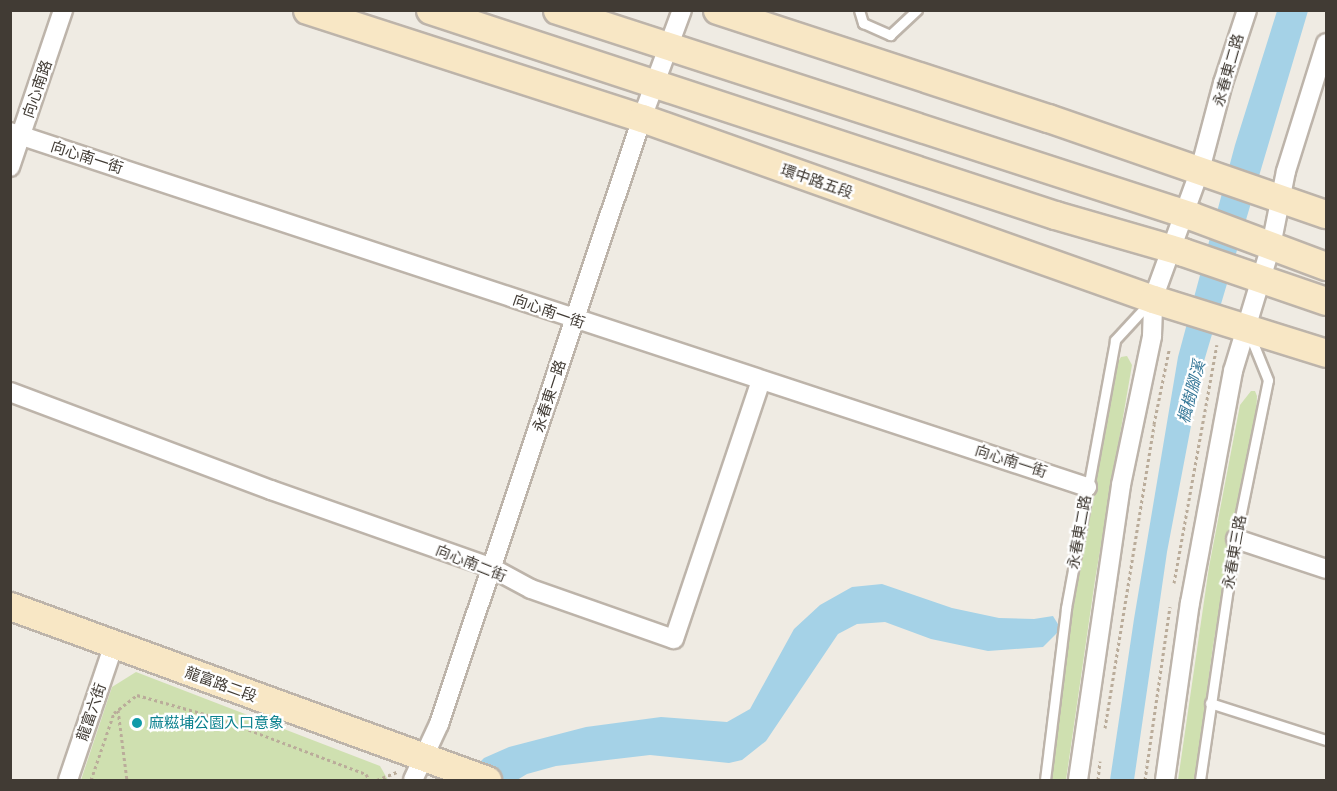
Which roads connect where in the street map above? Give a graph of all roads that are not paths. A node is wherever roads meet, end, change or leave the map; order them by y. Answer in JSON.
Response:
{"nodes":[{"id":1,"x":63,"y":10,"type":"edge"},
{"id":2,"x":307,"y":10,"type":"edge"},
{"id":3,"x":430,"y":10,"type":"edge"},
{"id":4,"x":557,"y":10,"type":"edge"},
{"id":5,"x":682,"y":10,"type":"edge"},
{"id":6,"x":717,"y":10,"type":"edge"},
{"id":7,"x":859,"y":10,"type":"edge"},
{"id":8,"x":917,"y":10,"type":"edge"},
{"id":9,"x":1247,"y":10,"type":"edge"},
{"id":10,"x":1326,"y":43,"type":"edge"},
{"id":11,"x":668,"y":45,"type":"junction"},
{"id":12,"x":654,"y":83,"type":"junction"},
{"id":13,"x":642,"y":118,"type":"junction"},
{"id":14,"x":16,"y":134,"type":"edge"},
{"id":15,"x":10,"y":167,"type":"edge"},
{"id":16,"x":1205,"y":171,"type":"junction"},
{"id":17,"x":1279,"y":198,"type":"junction"},
{"id":18,"x":1326,"y":214,"type":"edge"},
{"id":19,"x":1187,"y":215,"type":"junction"},
{"id":20,"x":1266,"y":244,"type":"junction"},
{"id":21,"x":1176,"y":250,"type":"junction"},
{"id":22,"x":1326,"y":266,"type":"edge"},
{"id":23,"x":1256,"y":278,"type":"junction"},
{"id":24,"x":1158,"y":301,"type":"junction"},
{"id":25,"x":1326,"y":301,"type":"edge"},
{"id":26,"x":574,"y":319,"type":"junction"},
{"id":27,"x":1242,"y":327,"type":"junction"},
{"id":28,"x":1326,"y":353,"type":"edge"},
{"id":29,"x":761,"y":380,"type":"junction"},
{"id":30,"x":10,"y":392,"type":"edge"},
{"id":31,"x":1087,"y":487,"type":"junction"},
{"id":32,"x":1236,"y":539,"type":"junction"},
{"id":33,"x":492,"y":568,"type":"junction"},
{"id":34,"x":1326,"y":569,"type":"edge"},
{"id":35,"x":10,"y":606,"type":"edge"},
{"id":36,"x":114,"y":644,"type":"junction"},
{"id":37,"x":1210,"y":704,"type":"junction"},
{"id":38,"x":1326,"y":740,"type":"edge"},
{"id":39,"x":419,"y":770,"type":"edge"},
{"id":40,"x":477,"y":777,"type":"edge"},
{"id":41,"x":68,"y":780,"type":"edge"},
{"id":42,"x":1045,"y":780,"type":"edge"},
{"id":43,"x":1078,"y":780,"type":"edge"},
{"id":44,"x":1166,"y":780,"type":"edge"},
{"id":45,"x":1200,"y":780,"type":"edge"}],
"edges":[{"from":1,"to":14,"type":"street","name":"向心南路"},
{"from":2,"to":13,"type":"street","name":"環中路五段"},
{"from":3,"to":12,"type":"street"},
{"from":4,"to":11,"type":"street"},
{"from":5,"to":11,"type":"street","name":"永春東一路"},
{"from":6,"to":16,"type":"street"},
{"from":7,"to":8,"type":"lane"},
{"from":9,"to":16,"type":"street","name":"永春東二路"},
{"from":10,"to":17,"type":"street"},
{"from":11,"to":12,"type":"street","name":"永春東一路"},
{"from":11,"to":19,"type":"street"},
{"from":12,"to":13,"type":"street","name":"永春東一路"},
{"from":12,"to":21,"type":"street"},
{"from":13,"to":24,"type":"street","name":"環中路五段"},
{"from":13,"to":26,"type":"street","name":"永春東一路"},
{"from":14,"to":15,"type":"street","name":"向心南路"},
{"from":14,"to":26,"type":"street","name":"向心南一街"},
{"from":16,"to":17,"type":"street"},
{"from":16,"to":19,"type":"street","name":"永春東二路"},
{"from":17,"to":18,"type":"street"},
{"from":17,"to":20,"type":"street"},
{"from":19,"to":20,"type":"street"},
{"from":19,"to":21,"type":"street","name":"永春東二路"},
{"from":20,"to":22,"type":"street"},
{"from":20,"to":23,"type":"street"},
{"from":21,"to":23,"type":"street"},
{"from":21,"to":24,"type":"street","name":"永春東二路"},
{"from":23,"to":25,"type":"street"},
{"from":23,"to":27,"type":"street"},
{"from":24,"to":27,"type":"street","name":"環中路五段"},
{"from":24,"to":31,"type":"lane","name":"永春東二路"},
{"from":24,"to":43,"type":"street","name":"永春東二路"},
{"from":26,"to":29,"type":"street","name":"向心南一街"},
{"from":26,"to":33,"type":"street","name":"永春東一路"},
{"from":27,"to":28,"type":"street","name":"環中路五段"},
{"from":27,"to":32,"type":"lane","name":"永春東三路"},
{"from":27,"to":44,"type":"street"},
{"from":29,"to":31,"type":"street","name":"向心南一街"},
{"from":29,"to":33,"type":"street","name":"向心南二街"},
{"from":30,"to":33,"type":"street","name":"向心南二街"},
{"from":31,"to":42,"type":"lane","name":"永春東二路"},
{"from":32,"to":34,"type":"street"},
{"from":32,"to":37,"type":"lane","name":"永春東三路"},
{"from":33,"to":39,"type":"street","name":"永春東一路"},
{"from":35,"to":36,"type":"street","name":"龍富路二段"},
{"from":36,"to":39,"type":"street","name":"龍富路二段"},
{"from":36,"to":41,"type":"street","name":"龍富六街"},
{"from":37,"to":38,"type":"lane"},
{"from":37,"to":45,"type":"lane","name":"永春東三路"},
{"from":39,"to":40,"type":"street","name":"龍富路二段"}]}
